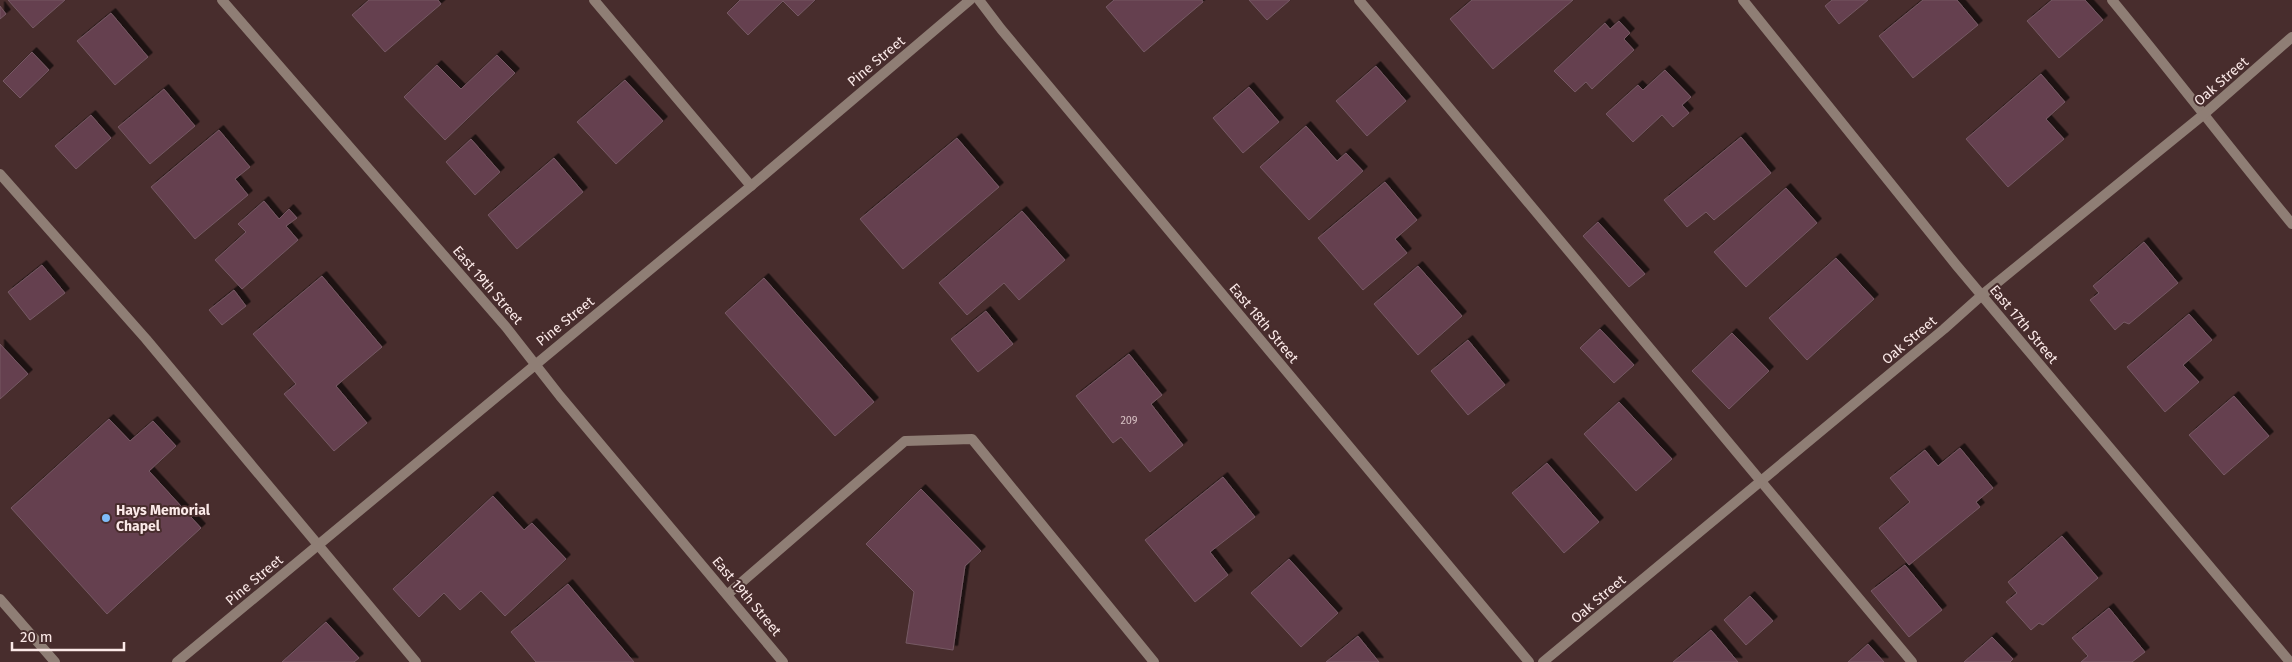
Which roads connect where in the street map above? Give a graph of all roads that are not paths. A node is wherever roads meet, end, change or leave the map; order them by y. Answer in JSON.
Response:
{"nodes":[{"id":1,"x":222,"y":0,"type":"edge"},
{"id":2,"x":594,"y":0,"type":"edge"},
{"id":3,"x":970,"y":0,"type":"edge"},
{"id":4,"x":980,"y":0,"type":"edge"},
{"id":5,"x":1360,"y":0,"type":"edge"},
{"id":6,"x":1743,"y":0,"type":"edge"},
{"id":7,"x":2112,"y":0,"type":"edge"},
{"id":8,"x":2292,"y":37,"type":"edge"},
{"id":9,"x":2203,"y":115,"type":"junction"},
{"id":10,"x":0,"y":174,"type":"edge"},
{"id":11,"x":751,"y":186,"type":"junction"},
{"id":12,"x":2292,"y":224,"type":"edge"},
{"id":13,"x":1982,"y":295,"type":"junction"},
{"id":14,"x":534,"y":364,"type":"junction"},
{"id":15,"x":1759,"y":481,"type":"junction"},
{"id":16,"x":318,"y":544,"type":"junction"},
{"id":17,"x":728,"y":594,"type":"junction"},
{"id":18,"x":0,"y":599,"type":"edge"},
{"id":19,"x":55,"y":662,"type":"edge"},
{"id":20,"x":177,"y":662,"type":"edge"},
{"id":21,"x":416,"y":662,"type":"edge"},
{"id":22,"x":783,"y":662,"type":"edge"},
{"id":23,"x":1154,"y":662,"type":"edge"},
{"id":24,"x":1529,"y":662,"type":"edge"},
{"id":25,"x":1543,"y":662,"type":"edge"},
{"id":26,"x":1912,"y":662,"type":"edge"},
{"id":27,"x":2290,"y":662,"type":"edge"}],
"edges":[{"from":1,"to":14,"type":"street","name":"East 19th Street"},
{"from":2,"to":11,"type":"street"},
{"from":3,"to":11,"type":"street","name":"Pine Street"},
{"from":4,"to":24,"type":"street","name":"East 18th Street"},
{"from":5,"to":15,"type":"street"},
{"from":6,"to":13,"type":"street","name":"East 17th Street"},
{"from":7,"to":9,"type":"street"},
{"from":8,"to":9,"type":"street","name":"Oak Street"},
{"from":9,"to":12,"type":"street"},
{"from":9,"to":13,"type":"street","name":"Oak Street"},
{"from":10,"to":16,"type":"street"},
{"from":11,"to":14,"type":"street","name":"Pine Street"},
{"from":13,"to":15,"type":"street","name":"Oak Street"},
{"from":13,"to":27,"type":"street","name":"East 17th Street"},
{"from":14,"to":16,"type":"street","name":"Pine Street"},
{"from":14,"to":17,"type":"street","name":"East 19th Street"},
{"from":15,"to":25,"type":"street","name":"Oak Street"},
{"from":15,"to":26,"type":"street"},
{"from":16,"to":20,"type":"street","name":"Pine Street"},
{"from":16,"to":21,"type":"street"},
{"from":17,"to":22,"type":"street","name":"East 19th Street"},
{"from":17,"to":23,"type":"street"},
{"from":18,"to":19,"type":"street"}]}
